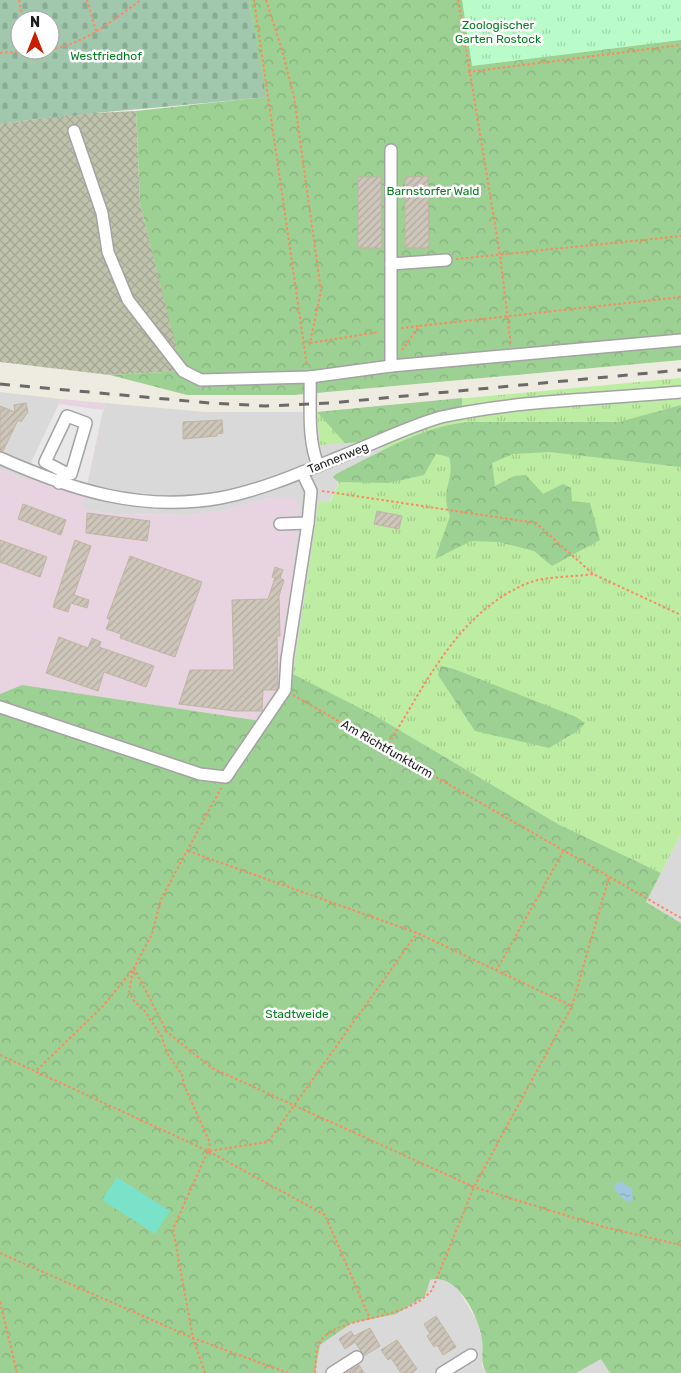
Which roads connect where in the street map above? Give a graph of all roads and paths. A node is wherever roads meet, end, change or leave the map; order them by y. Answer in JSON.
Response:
{"nodes":[{"id":1,"x":87,"y":0,"type":"edge"},
{"id":2,"x":141,"y":0,"type":"edge"},
{"id":3,"x":254,"y":0,"type":"edge"},
{"id":4,"x":266,"y":0,"type":"edge"},
{"id":5,"x":458,"y":0,"type":"edge"},
{"id":6,"x":96,"y":31,"type":"junction"},
{"id":7,"x":681,"y":45,"type":"edge"},
{"id":8,"x":60,"y":48,"type":"edge"},
{"id":9,"x":468,"y":72,"type":"junction"},
{"id":10,"x":74,"y":131,"type":"dead end"},
{"id":11,"x":391,"y":150,"type":"dead end"},
{"id":12,"x":681,"y":236,"type":"edge"},
{"id":13,"x":500,"y":255,"type":"junction"},
{"id":14,"x":446,"y":260,"type":"joint"},
{"id":15,"x":391,"y":264,"type":"junction"},
{"id":16,"x":681,"y":297,"type":"edge"},
{"id":17,"x":508,"y":315,"type":"junction"},
{"id":18,"x":419,"y":326,"type":"junction"},
{"id":19,"x":391,"y":330,"type":"junction"},
{"id":20,"x":681,"y":340,"type":"edge"},
{"id":21,"x":310,"y":343,"type":"junction"},
{"id":22,"x":303,"y":344,"type":"junction"},
{"id":23,"x":402,"y":350,"type":"dead end"},
{"id":24,"x":512,"y":355,"type":"junction"},
{"id":25,"x":391,"y":366,"type":"junction"},
{"id":26,"x":310,"y":376,"type":"junction"},
{"id":27,"x":681,"y":392,"type":"edge"},
{"id":28,"x":0,"y":458,"type":"edge"},
{"id":29,"x":318,"y":465,"type":"junction"},
{"id":30,"x":64,"y":472,"type":"junction"},
{"id":31,"x":302,"y":472,"type":"junction"},
{"id":32,"x":59,"y":483,"type":"junction"},
{"id":33,"x":311,"y":490,"type":"junction"},
{"id":34,"x":308,"y":523,"type":"junction"},
{"id":35,"x":280,"y":524,"type":"dead end"},
{"id":36,"x":593,"y":574,"type":"junction"},
{"id":37,"x":681,"y":615,"type":"edge"},
{"id":38,"x":285,"y":690,"type":"junction"},
{"id":39,"x":0,"y":706,"type":"edge"},
{"id":40,"x":386,"y":748,"type":"junction"},
{"id":41,"x":226,"y":777,"type":"junction"},
{"id":42,"x":188,"y":851,"type":"junction"},
{"id":43,"x":564,"y":852,"type":"junction"},
{"id":44,"x":609,"y":877,"type":"junction"},
{"id":45,"x":681,"y":918,"type":"edge"},
{"id":46,"x":417,"y":933,"type":"junction"},
{"id":47,"x":134,"y":968,"type":"junction"},
{"id":48,"x":496,"y":971,"type":"junction"},
{"id":49,"x":572,"y":1006,"type":"junction"},
{"id":50,"x":0,"y":1055,"type":"edge"},
{"id":51,"x":37,"y":1070,"type":"junction"},
{"id":52,"x":293,"y":1107,"type":"junction"},
{"id":53,"x":208,"y":1151,"type":"junction"},
{"id":54,"x":474,"y":1187,"type":"junction"},
{"id":55,"x":681,"y":1245,"type":"edge"},
{"id":56,"x":0,"y":1253,"type":"edge"},
{"id":57,"x":0,"y":1302,"type":"edge"},
{"id":58,"x":370,"y":1319,"type":"junction"},
{"id":59,"x":193,"y":1338,"type":"junction"},
{"id":60,"x":471,"y":1355,"type":"dead end"},
{"id":61,"x":357,"y":1357,"type":"dead end"},
{"id":62,"x":17,"y":1373,"type":"edge"},
{"id":63,"x":205,"y":1373,"type":"edge"},
{"id":64,"x":288,"y":1373,"type":"edge"},
{"id":65,"x":315,"y":1373,"type":"edge"},
{"id":66,"x":332,"y":1373,"type":"edge"},
{"id":67,"x":442,"y":1373,"type":"edge"}],
"edges":[{"from":1,"to":6,"type":"path"},
{"from":2,"to":6,"type":"path"},
{"from":3,"to":22,"type":"path"},
{"from":4,"to":21,"type":"path"},
{"from":5,"to":9,"type":"path"},
{"from":6,"to":8,"type":"path"},
{"from":7,"to":9,"type":"path"},
{"from":9,"to":13,"type":"path"},
{"from":10,"to":26,"type":"street"},
{"from":11,"to":15,"type":"street"},
{"from":12,"to":13,"type":"path"},
{"from":13,"to":14,"type":"path"},
{"from":13,"to":17,"type":"path"},
{"from":14,"to":15,"type":"street"},
{"from":15,"to":19,"type":"street"},
{"from":16,"to":17,"type":"path"},
{"from":17,"to":18,"type":"path"},
{"from":17,"to":24,"type":"path"},
{"from":18,"to":19,"type":"path"},
{"from":18,"to":23,"type":"path"},
{"from":19,"to":21,"type":"path"},
{"from":19,"to":25,"type":"street"},
{"from":20,"to":24,"type":"street"},
{"from":21,"to":22,"type":"path"},
{"from":22,"to":26,"type":"path"},
{"from":24,"to":25,"type":"street"},
{"from":25,"to":26,"type":"street"},
{"from":26,"to":29,"type":"street"},
{"from":27,"to":29,"type":"street","name":"Tannenweg"},
{"from":28,"to":32,"type":"street","name":"Tannenweg"},
{"from":29,"to":31,"type":"street","name":"Tannenweg"},
{"from":30,"to":30,"type":"street"},
{"from":30,"to":32,"type":"street"},
{"from":31,"to":32,"type":"street","name":"Tannenweg"},
{"from":31,"to":33,"type":"street"},
{"from":33,"to":34,"type":"street"},
{"from":33,"to":36,"type":"path"},
{"from":34,"to":35,"type":"street"},
{"from":34,"to":38,"type":"street"},
{"from":36,"to":37,"type":"path"},
{"from":36,"to":40,"type":"path"},
{"from":38,"to":40,"type":"path","name":"Am Richtfunkturm"},
{"from":38,"to":41,"type":"street"},
{"from":39,"to":41,"type":"street"},
{"from":40,"to":43,"type":"path","name":"Am Richtfunkturm"},
{"from":41,"to":42,"type":"path"},
{"from":42,"to":46,"type":"path"},
{"from":42,"to":47,"type":"path"},
{"from":43,"to":44,"type":"path","name":"Am Richtfunkturm"},
{"from":43,"to":48,"type":"path"},
{"from":44,"to":45,"type":"path","name":"Am Richtfunkturm"},
{"from":44,"to":49,"type":"path"},
{"from":46,"to":48,"type":"path"},
{"from":46,"to":52,"type":"path"},
{"from":47,"to":51,"type":"path"},
{"from":47,"to":52,"type":"path"},
{"from":47,"to":53,"type":"path"},
{"from":48,"to":49,"type":"path"},
{"from":49,"to":54,"type":"path"},
{"from":50,"to":51,"type":"path"},
{"from":51,"to":53,"type":"path"},
{"from":52,"to":53,"type":"path"},
{"from":52,"to":54,"type":"path"},
{"from":53,"to":58,"type":"path"},
{"from":53,"to":59,"type":"path"},
{"from":54,"to":55,"type":"path"},
{"from":54,"to":58,"type":"path"},
{"from":56,"to":59,"type":"path"},
{"from":57,"to":62,"type":"path"},
{"from":58,"to":65,"type":"path"},
{"from":59,"to":63,"type":"path"},
{"from":59,"to":64,"type":"path"},
{"from":60,"to":67,"type":"street"},
{"from":61,"to":66,"type":"street"}]}
